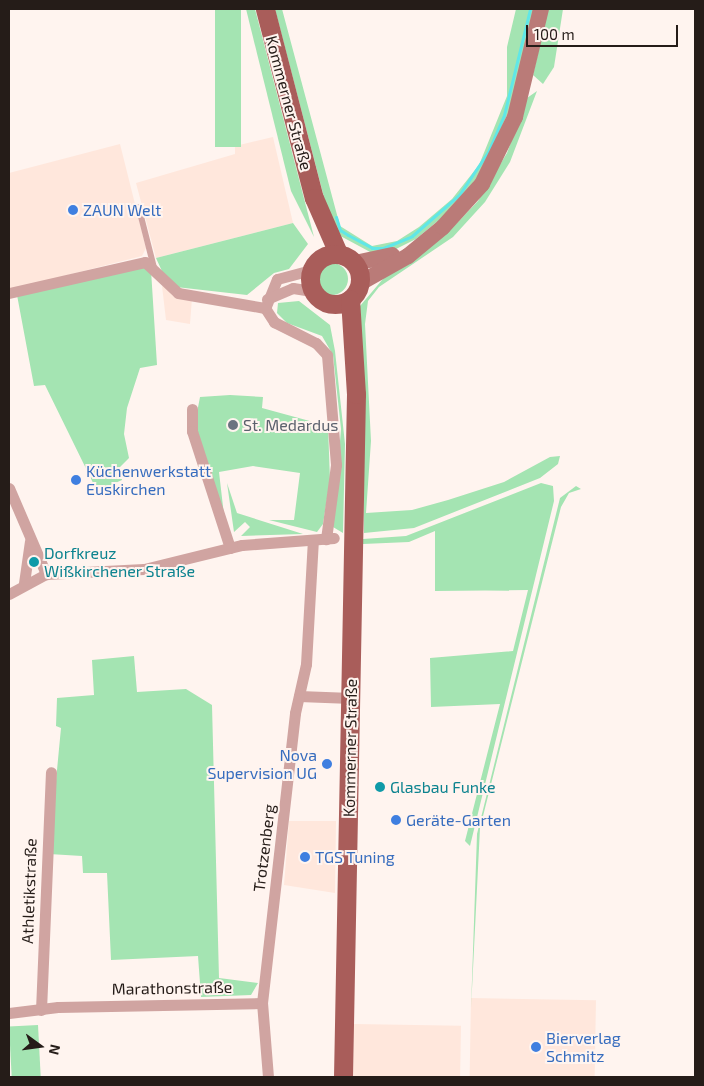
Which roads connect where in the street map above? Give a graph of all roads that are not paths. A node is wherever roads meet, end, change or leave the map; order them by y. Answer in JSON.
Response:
{"nodes":[{"id":1,"x":265,"y":9,"type":"edge"},
{"id":2,"x":541,"y":9,"type":"edge"},
{"id":3,"x":139,"y":208,"type":"dead end"},
{"id":4,"x":417,"y":246,"type":"junction"},
{"id":5,"x":323,"y":260,"type":"junction"},
{"id":6,"x":355,"y":263,"type":"junction"},
{"id":7,"x":154,"y":266,"type":"junction"},
{"id":8,"x":360,"y":283,"type":"junction"},
{"id":9,"x":312,"y":291,"type":"junction"},
{"id":10,"x":9,"y":293,"type":"edge"},
{"id":11,"x":350,"y":299,"type":"junction"},
{"id":12,"x":266,"y":303,"type":"junction"},
{"id":13,"x":330,"y":304,"type":"junction"},
{"id":14,"x":192,"y":410,"type":"dead end"},
{"id":15,"x":354,"y":419,"type":"junction"},
{"id":16,"x":9,"y":488,"type":"edge"},
{"id":17,"x":312,"y":540,"type":"junction"},
{"id":18,"x":30,"y":541,"type":"junction"},
{"id":19,"x":230,"y":548,"type":"junction"},
{"id":20,"x":46,"y":574,"type":"junction"},
{"id":21,"x":24,"y":583,"type":"junction"},
{"id":22,"x":9,"y":594,"type":"edge"},
{"id":23,"x":298,"y":696,"type":"junction"},
{"id":24,"x":351,"y":698,"type":"junction"},
{"id":25,"x":51,"y":772,"type":"dead end"},
{"id":26,"x":262,"y":1004,"type":"junction"},
{"id":27,"x":41,"y":1010,"type":"junction"},
{"id":28,"x":9,"y":1013,"type":"edge"},
{"id":29,"x":268,"y":1077,"type":"edge"},
{"id":30,"x":343,"y":1077,"type":"edge"}],
"edges":[{"from":1,"to":5,"type":"main road","name":"Kommerner Straße"},
{"from":2,"to":4,"type":"main road"},
{"from":3,"to":7,"type":"lane"},
{"from":4,"to":6,"type":"main road"},
{"from":4,"to":8,"type":"main road"},
{"from":5,"to":6,"type":"main road"},
{"from":5,"to":9,"type":"main road"},
{"from":5,"to":12,"type":"street"},
{"from":6,"to":8,"type":"main road"},
{"from":7,"to":10,"type":"street"},
{"from":7,"to":12,"type":"street"},
{"from":8,"to":11,"type":"main road"},
{"from":9,"to":12,"type":"street"},
{"from":9,"to":13,"type":"main road"},
{"from":11,"to":13,"type":"main road"},
{"from":11,"to":15,"type":"main road","name":"Kommerner Straße"},
{"from":12,"to":17,"type":"street"},
{"from":13,"to":15,"type":"main road","name":"Kommerner Straße"},
{"from":14,"to":19,"type":"street"},
{"from":15,"to":24,"type":"main road","name":"Kommerner Straße"},
{"from":16,"to":18,"type":"street"},
{"from":17,"to":19,"type":"street"},
{"from":17,"to":23,"type":"street","name":"Trotzenberg"},
{"from":18,"to":20,"type":"street"},
{"from":18,"to":21,"type":"street"},
{"from":19,"to":20,"type":"street"},
{"from":20,"to":21,"type":"street"},
{"from":21,"to":22,"type":"street"},
{"from":23,"to":24,"type":"street"},
{"from":23,"to":26,"type":"street","name":"Trotzenberg"},
{"from":24,"to":30,"type":"main road","name":"Kommerner Straße"},
{"from":25,"to":27,"type":"street","name":"Athletikstraße"},
{"from":26,"to":27,"type":"street","name":"Marathonstraße"},
{"from":26,"to":29,"type":"street"},
{"from":27,"to":28,"type":"street","name":"Marathonstraße"}]}
